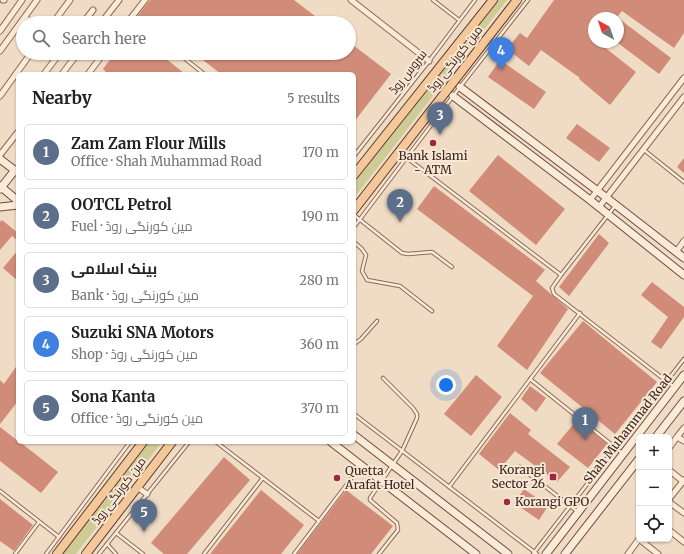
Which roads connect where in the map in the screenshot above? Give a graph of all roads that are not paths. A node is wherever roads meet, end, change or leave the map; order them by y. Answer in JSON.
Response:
{"nodes":[{"id":1,"x":22,"y":0,"type":"edge"},
{"id":2,"x":37,"y":0,"type":"edge"},
{"id":3,"x":70,"y":0,"type":"edge"},
{"id":4,"x":119,"y":0,"type":"edge"},
{"id":5,"x":145,"y":0,"type":"edge"},
{"id":6,"x":351,"y":0,"type":"edge"},
{"id":7,"x":433,"y":0,"type":"edge"},
{"id":8,"x":475,"y":0,"type":"edge"},
{"id":9,"x":493,"y":0,"type":"edge"},
{"id":10,"x":516,"y":0,"type":"edge"},
{"id":11,"x":528,"y":0,"type":"edge"},
{"id":12,"x":93,"y":10,"type":"dead end"},
{"id":13,"x":25,"y":16,"type":"edge"},
{"id":14,"x":58,"y":16,"type":"edge"},
{"id":15,"x":88,"y":16,"type":"edge"},
{"id":16,"x":106,"y":16,"type":"edge"},
{"id":17,"x":132,"y":16,"type":"edge"},
{"id":18,"x":459,"y":20,"type":"junction"},
{"id":19,"x":16,"y":29,"type":"edge"},
{"id":20,"x":0,"y":31,"type":"edge"},
{"id":21,"x":0,"y":51,"type":"edge"},
{"id":22,"x":26,"y":60,"type":"edge"},
{"id":23,"x":55,"y":60,"type":"edge"},
{"id":24,"x":71,"y":60,"type":"edge"},
{"id":25,"x":99,"y":60,"type":"edge"},
{"id":26,"x":187,"y":60,"type":"edge"},
{"id":27,"x":429,"y":62,"type":"junction"},
{"id":28,"x":17,"y":72,"type":"edge"},
{"id":29,"x":46,"y":72,"type":"edge"},
{"id":30,"x":63,"y":72,"type":"edge"},
{"id":31,"x":90,"y":72,"type":"edge"},
{"id":32,"x":202,"y":72,"type":"edge"},
{"id":33,"x":16,"y":74,"type":"edge"},
{"id":34,"x":684,"y":78,"type":"edge"},
{"id":35,"x":460,"y":87,"type":"junction"},
{"id":36,"x":0,"y":96,"type":"edge"},
{"id":37,"x":453,"y":96,"type":"junction"},
{"id":38,"x":684,"y":97,"type":"edge"},
{"id":39,"x":16,"y":135,"type":"edge"},
{"id":40,"x":643,"y":150,"type":"junction"},
{"id":41,"x":356,"y":153,"type":"edge"},
{"id":42,"x":0,"y":155,"type":"edge"},
{"id":43,"x":407,"y":158,"type":"junction"},
{"id":44,"x":0,"y":159,"type":"edge"},
{"id":45,"x":16,"y":168,"type":"edge"},
{"id":46,"x":16,"y":170,"type":"edge"},
{"id":47,"x":356,"y":172,"type":"edge"},
{"id":48,"x":684,"y":182,"type":"edge"},
{"id":49,"x":0,"y":187,"type":"edge"},
{"id":50,"x":597,"y":190,"type":"junction"},
{"id":51,"x":606,"y":197,"type":"junction"},
{"id":52,"x":16,"y":199,"type":"edge"},
{"id":53,"x":590,"y":200,"type":"junction"},
{"id":54,"x":16,"y":204,"type":"edge"},
{"id":55,"x":616,"y":204,"type":"junction"},
{"id":56,"x":0,"y":207,"type":"edge"},
{"id":57,"x":356,"y":207,"type":"edge"},
{"id":58,"x":599,"y":207,"type":"junction"},
{"id":59,"x":608,"y":215,"type":"junction"},
{"id":60,"x":356,"y":216,"type":"edge"},
{"id":61,"x":360,"y":219,"type":"junction"},
{"id":62,"x":356,"y":224,"type":"edge"},
{"id":63,"x":684,"y":241,"type":"edge"},
{"id":64,"x":356,"y":244,"type":"edge"},
{"id":65,"x":676,"y":252,"type":"junction"},
{"id":66,"x":684,"y":258,"type":"edge"},
{"id":67,"x":452,"y":267,"type":"dead end"},
{"id":68,"x":561,"y":275,"type":"junction"},
{"id":69,"x":684,"y":275,"type":"edge"},
{"id":70,"x":432,"y":310,"type":"dead end"},
{"id":71,"x":580,"y":314,"type":"junction"},
{"id":72,"x":377,"y":321,"type":"dead end"},
{"id":73,"x":356,"y":343,"type":"edge"},
{"id":74,"x":684,"y":359,"type":"edge"},
{"id":75,"x":684,"y":375,"type":"edge"},
{"id":76,"x":384,"y":378,"type":"dead end"},
{"id":77,"x":530,"y":379,"type":"junction"},
{"id":78,"x":666,"y":381,"type":"junction"},
{"id":79,"x":674,"y":387,"type":"junction"},
{"id":80,"x":684,"y":401,"type":"edge"},
{"id":81,"x":356,"y":416,"type":"edge"},
{"id":82,"x":684,"y":428,"type":"edge"},
{"id":83,"x":658,"y":434,"type":"edge"},
{"id":84,"x":356,"y":437,"type":"edge"},
{"id":85,"x":677,"y":437,"type":"junction"},
{"id":86,"x":684,"y":441,"type":"edge"},
{"id":87,"x":129,"y":444,"type":"edge"},
{"id":88,"x":141,"y":444,"type":"edge"},
{"id":89,"x":170,"y":444,"type":"edge"},
{"id":90,"x":187,"y":444,"type":"edge"},
{"id":91,"x":218,"y":444,"type":"edge"},
{"id":92,"x":334,"y":444,"type":"edge"},
{"id":93,"x":672,"y":444,"type":"edge"},
{"id":94,"x":615,"y":447,"type":"junction"},
{"id":95,"x":402,"y":451,"type":"junction"},
{"id":96,"x":623,"y":454,"type":"junction"},
{"id":97,"x":636,"y":463,"type":"edge"},
{"id":98,"x":392,"y":465,"type":"junction"},
{"id":99,"x":361,"y":466,"type":"junction"},
{"id":100,"x":520,"y":467,"type":"dead end"},
{"id":101,"x":672,"y":472,"type":"edge"},
{"id":102,"x":262,"y":479,"type":"junction"},
{"id":103,"x":381,"y":481,"type":"junction"},
{"id":104,"x":684,"y":481,"type":"edge"},
{"id":105,"x":137,"y":487,"type":"junction"},
{"id":106,"x":449,"y":487,"type":"junction"},
{"id":107,"x":0,"y":491,"type":"edge"},
{"id":108,"x":147,"y":494,"type":"junction"},
{"id":109,"x":672,"y":496,"type":"edge"},
{"id":110,"x":672,"y":503,"type":"edge"},
{"id":111,"x":570,"y":506,"type":"junction"},
{"id":112,"x":578,"y":512,"type":"junction"},
{"id":113,"x":684,"y":513,"type":"edge"},
{"id":114,"x":40,"y":522,"type":"junction"},
{"id":115,"x":319,"y":522,"type":"junction"},
{"id":116,"x":672,"y":532,"type":"edge"},
{"id":117,"x":116,"y":533,"type":"junction"},
{"id":118,"x":59,"y":537,"type":"junction"},
{"id":119,"x":637,"y":542,"type":"edge"},
{"id":120,"x":643,"y":542,"type":"edge"},
{"id":121,"x":684,"y":542,"type":"edge"},
{"id":122,"x":107,"y":544,"type":"junction"},
{"id":123,"x":535,"y":553,"type":"edge"},
{"id":124,"x":15,"y":554,"type":"edge"},
{"id":125,"x":46,"y":554,"type":"edge"},
{"id":126,"x":57,"y":554,"type":"edge"},
{"id":127,"x":86,"y":554,"type":"edge"},
{"id":128,"x":100,"y":554,"type":"edge"},
{"id":129,"x":116,"y":554,"type":"edge"},
{"id":130,"x":143,"y":554,"type":"edge"},
{"id":131,"x":204,"y":554,"type":"edge"},
{"id":132,"x":294,"y":554,"type":"edge"},
{"id":133,"x":379,"y":554,"type":"edge"},
{"id":134,"x":476,"y":554,"type":"edge"},
{"id":135,"x":508,"y":554,"type":"edge"},
{"id":136,"x":546,"y":554,"type":"edge"},
{"id":137,"x":565,"y":554,"type":"edge"},
{"id":138,"x":628,"y":554,"type":"edge"},
{"id":139,"x":658,"y":554,"type":"edge"}],
"edges":[{"from":1,"to":20,"type":"street"},
{"from":2,"to":13,"type":"street"},
{"from":3,"to":14,"type":"street"},
{"from":4,"to":16,"type":"street"},
{"from":5,"to":17,"type":"street"},
{"from":6,"to":27,"type":"street"},
{"from":7,"to":18,"type":"lane"},
{"from":8,"to":18,"type":"lane","name":"سروس روڈ"},
{"from":9,"to":47,"type":"main road","name":"مین کورنگی روڈ"},
{"from":10,"to":57,"type":"main road","name":"مین کورنگی روڈ"},
{"from":11,"to":35,"type":"lane"},
{"from":12,"to":15,"type":"street"},
{"from":18,"to":27,"type":"lane","name":"سروس روڈ"},
{"from":19,"to":21,"type":"street"},
{"from":22,"to":28,"type":"street"},
{"from":23,"to":29,"type":"street"},
{"from":24,"to":30,"type":"street"},
{"from":25,"to":31,"type":"street"},
{"from":26,"to":32,"type":"lane"},
{"from":27,"to":41,"type":"lane","name":"سروس روڈ"},
{"from":33,"to":36,"type":"street"},
{"from":34,"to":50,"type":"street"},
{"from":35,"to":37,"type":"lane"},
{"from":35,"to":50,"type":"street"},
{"from":37,"to":43,"type":"lane"},
{"from":37,"to":53,"type":"street"},
{"from":38,"to":40,"type":"street"},
{"from":39,"to":42,"type":"street"},
{"from":40,"to":48,"type":"lane"},
{"from":40,"to":51,"type":"street"},
{"from":43,"to":61,"type":"lane"},
{"from":43,"to":68,"type":"lane"},
{"from":44,"to":45,"type":"street"},
{"from":46,"to":49,"type":"street"},
{"from":49,"to":52,"type":"street"},
{"from":50,"to":51,"type":"street"},
{"from":50,"to":53,"type":"street"},
{"from":51,"to":55,"type":"street"},
{"from":51,"to":58,"type":"street"},
{"from":53,"to":58,"type":"street"},
{"from":54,"to":56,"type":"street"},
{"from":55,"to":59,"type":"lane"},
{"from":55,"to":65,"type":"street"},
{"from":58,"to":59,"type":"street"},
{"from":59,"to":68,"type":"lane"},
{"from":59,"to":69,"type":"street"},
{"from":60,"to":61,"type":"lane"},
{"from":61,"to":62,"type":"lane"},
{"from":61,"to":67,"type":"lane"},
{"from":63,"to":65,"type":"street"},
{"from":64,"to":70,"type":"lane"},
{"from":65,"to":66,"type":"street"},
{"from":68,"to":71,"type":"lane"},
{"from":71,"to":77,"type":"lane"},
{"from":71,"to":78,"type":"lane"},
{"from":72,"to":73,"type":"lane"},
{"from":74,"to":78,"type":"lane"},
{"from":75,"to":79,"type":"street","name":"Shah Muhammad Road"},
{"from":76,"to":95,"type":"lane"},
{"from":77,"to":94,"type":"lane"},
{"from":77,"to":106,"type":"lane"},
{"from":78,"to":79,"type":"lane"},
{"from":78,"to":94,"type":"lane"},
{"from":79,"to":96,"type":"street","name":"Shah Muhammad Road"},
{"from":80,"to":83,"type":"street"},
{"from":81,"to":95,"type":"lane"},
{"from":82,"to":85,"type":"street"},
{"from":84,"to":98,"type":"street"},
{"from":85,"to":86,"type":"street"},
{"from":85,"to":93,"type":"street"},
{"from":87,"to":118,"type":"lane"},
{"from":88,"to":126,"type":"main road","name":"مین کورنگی روڈ"},
{"from":89,"to":105,"type":"main road","name":"مین کورنگی روڈ"},
{"from":90,"to":108,"type":"lane"},
{"from":91,"to":102,"type":"lane"},
{"from":92,"to":99,"type":"street"},
{"from":94,"to":96,"type":"lane"},
{"from":94,"to":111,"type":"lane"},
{"from":95,"to":98,"type":"lane"},
{"from":95,"to":106,"type":"lane"},
{"from":96,"to":112,"type":"street","name":"Shah Muhammad Road"},
{"from":97,"to":137,"type":"street"},
{"from":98,"to":103,"type":"lane"},
{"from":98,"to":135,"type":"street"},
{"from":99,"to":103,"type":"street"},
{"from":99,"to":115,"type":"lane"},
{"from":100,"to":111,"type":"lane"},
{"from":101,"to":104,"type":"street"},
{"from":102,"to":115,"type":"lane"},
{"from":102,"to":131,"type":"lane"},
{"from":103,"to":133,"type":"lane"},
{"from":103,"to":134,"type":"street"},
{"from":104,"to":109,"type":"street"},
{"from":105,"to":108,"type":"street"},
{"from":105,"to":127,"type":"main road","name":"مین کورنگی روڈ"},
{"from":106,"to":123,"type":"lane"},
{"from":107,"to":114,"type":"lane"},
{"from":108,"to":117,"type":"lane"},
{"from":110,"to":113,"type":"street"},
{"from":111,"to":112,"type":"lane"},
{"from":111,"to":123,"type":"lane"},
{"from":112,"to":136,"type":"street","name":"Shah Muhammad Road"},
{"from":114,"to":118,"type":"lane"},
{"from":114,"to":124,"type":"lane"},
{"from":115,"to":132,"type":"lane"},
{"from":116,"to":121,"type":"street"},
{"from":117,"to":122,"type":"lane"},
{"from":117,"to":130,"type":"lane"},
{"from":118,"to":125,"type":"lane"},
{"from":119,"to":138,"type":"street"},
{"from":120,"to":139,"type":"street"},
{"from":122,"to":128,"type":"lane"},
{"from":122,"to":129,"type":"lane"}]}
